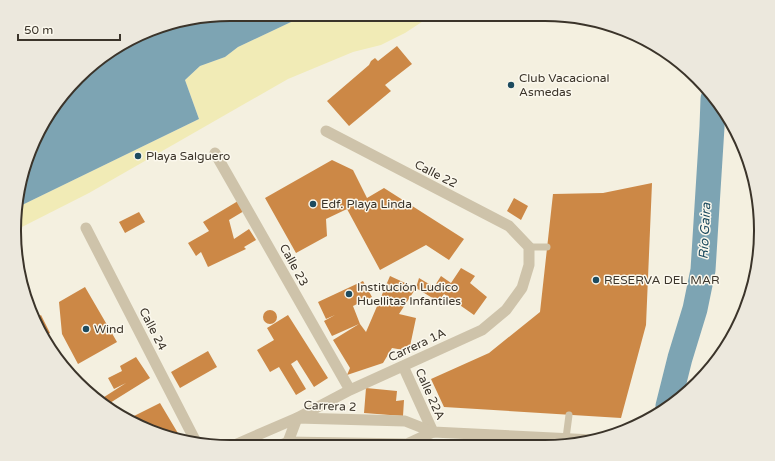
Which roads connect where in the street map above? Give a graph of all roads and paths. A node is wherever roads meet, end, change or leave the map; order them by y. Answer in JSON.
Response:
{"nodes":[{"id":1,"x":326,"y":131,"type":"dead end"},
{"id":2,"x":216,"y":153,"type":"dead end"},
{"id":3,"x":86,"y":228,"type":"dead end"},
{"id":4,"x":529,"y":247,"type":"junction"},
{"id":5,"x":547,"y":247,"type":"dead end"},
{"id":6,"x":403,"y":366,"type":"junction"},
{"id":7,"x":350,"y":390,"type":"junction"},
{"id":8,"x":569,"y":415,"type":"dead end"},
{"id":9,"x":297,"y":418,"type":"junction"},
{"id":10,"x":433,"y":432,"type":"junction"},
{"id":11,"x":193,"y":436,"type":"edge"},
{"id":12,"x":566,"y":438,"type":"junction"},
{"id":13,"x":570,"y":438,"type":"edge"},
{"id":14,"x":244,"y":440,"type":"edge"},
{"id":15,"x":289,"y":440,"type":"edge"},
{"id":16,"x":416,"y":440,"type":"edge"}],
"edges":[{"from":1,"to":4,"type":"street","name":"Calle 22"},
{"from":2,"to":7,"type":"street","name":"Calle 23"},
{"from":3,"to":11,"type":"street","name":"Calle 24"},
{"from":4,"to":5,"type":"lane"},
{"from":4,"to":6,"type":"street","name":"Carrera 1A"},
{"from":6,"to":7,"type":"street","name":"Carrera 1A"},
{"from":6,"to":10,"type":"street","name":"Calle 22A"},
{"from":7,"to":9,"type":"street","name":"Carrera 1A"},
{"from":8,"to":12,"type":"lane"},
{"from":9,"to":10,"type":"street","name":"Carrera 2"},
{"from":9,"to":14,"type":"street","name":"Carrera 2"},
{"from":9,"to":15,"type":"street"},
{"from":10,"to":12,"type":"street","name":"Carrera 2"},
{"from":10,"to":16,"type":"street","name":"Carrera 2"},
{"from":12,"to":13,"type":"street","name":"Carrera 2"}]}
